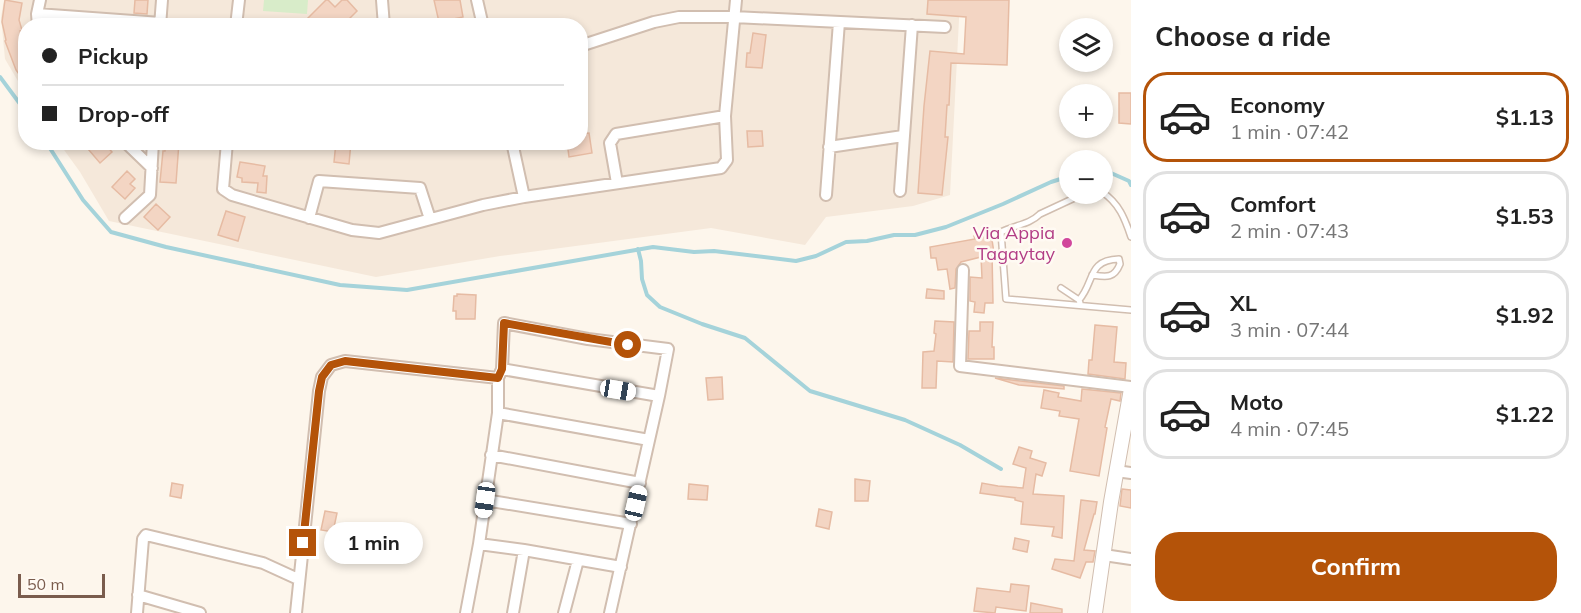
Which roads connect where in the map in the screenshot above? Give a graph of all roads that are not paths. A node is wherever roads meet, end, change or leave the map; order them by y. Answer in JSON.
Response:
{"nodes":[{"id":1,"x":40,"y":0,"type":"edge"},
{"id":2,"x":162,"y":0,"type":"edge"},
{"id":3,"x":239,"y":0,"type":"edge"},
{"id":4,"x":382,"y":0,"type":"edge"},
{"id":5,"x":477,"y":0,"type":"edge"},
{"id":6,"x":736,"y":0,"type":"edge"},
{"id":7,"x":37,"y":14,"type":"junction"},
{"id":8,"x":734,"y":17,"type":"junction"},
{"id":9,"x":37,"y":18,"type":"edge"},
{"id":10,"x":69,"y":18,"type":"edge"},
{"id":11,"x":160,"y":18,"type":"edge"},
{"id":12,"x":237,"y":18,"type":"edge"},
{"id":13,"x":383,"y":18,"type":"edge"},
{"id":14,"x":481,"y":18,"type":"edge"},
{"id":15,"x":839,"y":22,"type":"junction"},
{"id":16,"x":912,"y":25,"type":"junction"},
{"id":17,"x":945,"y":27,"type":"dead end"},
{"id":18,"x":588,"y":43,"type":"edge"},
{"id":19,"x":725,"y":116,"type":"junction"},
{"id":20,"x":903,"y":136,"type":"junction"},
{"id":21,"x":829,"y":147,"type":"junction"},
{"id":22,"x":133,"y":150,"type":"edge"},
{"id":23,"x":153,"y":150,"type":"edge"},
{"id":24,"x":225,"y":150,"type":"edge"},
{"id":25,"x":514,"y":150,"type":"edge"},
{"id":26,"x":152,"y":168,"type":"junction"},
{"id":27,"x":616,"y":183,"type":"junction"},
{"id":28,"x":900,"y":191,"type":"dead end"},
{"id":29,"x":826,"y":195,"type":"dead end"},
{"id":30,"x":524,"y":197,"type":"junction"},
{"id":31,"x":1113,"y":200,"type":"edge"},
{"id":32,"x":1062,"y":204,"type":"edge"},
{"id":33,"x":125,"y":218,"type":"dead end"},
{"id":34,"x":309,"y":218,"type":"junction"},
{"id":35,"x":430,"y":219,"type":"junction"},
{"id":36,"x":1131,"y":237,"type":"edge"},
{"id":37,"x":963,"y":270,"type":"dead end"},
{"id":38,"x":1092,"y":275,"type":"junction"},
{"id":39,"x":1060,"y":288,"type":"dead end"},
{"id":40,"x":1080,"y":303,"type":"junction"},
{"id":41,"x":1131,"y":310,"type":"edge"},
{"id":42,"x":500,"y":374,"type":"junction"},
{"id":43,"x":1131,"y":388,"type":"edge"},
{"id":44,"x":659,"y":396,"type":"junction"},
{"id":45,"x":498,"y":412,"type":"junction"},
{"id":46,"x":649,"y":441,"type":"junction"},
{"id":47,"x":491,"y":455,"type":"junction"},
{"id":48,"x":1116,"y":471,"type":"junction"},
{"id":49,"x":1131,"y":473,"type":"edge"},
{"id":50,"x":640,"y":483,"type":"junction"},
{"id":51,"x":485,"y":500,"type":"junction"},
{"id":52,"x":631,"y":524,"type":"junction"},
{"id":53,"x":479,"y":544,"type":"junction"},
{"id":54,"x":524,"y":550,"type":"junction"},
{"id":55,"x":1104,"y":555,"type":"junction"},
{"id":56,"x":578,"y":560,"type":"junction"},
{"id":57,"x":1131,"y":560,"type":"edge"},
{"id":58,"x":621,"y":567,"type":"junction"},
{"id":59,"x":298,"y":579,"type":"junction"},
{"id":60,"x":138,"y":595,"type":"junction"},
{"id":61,"x":136,"y":613,"type":"edge"},
{"id":62,"x":200,"y":613,"type":"edge"},
{"id":63,"x":296,"y":613,"type":"edge"},
{"id":64,"x":466,"y":613,"type":"edge"},
{"id":65,"x":513,"y":613,"type":"edge"},
{"id":66,"x":564,"y":613,"type":"edge"},
{"id":67,"x":610,"y":613,"type":"edge"},
{"id":68,"x":1095,"y":613,"type":"edge"}],
"edges":[{"from":1,"to":7,"type":"street"},
{"from":2,"to":11,"type":"street"},
{"from":3,"to":12,"type":"street"},
{"from":4,"to":13,"type":"street"},
{"from":5,"to":14,"type":"street"},
{"from":6,"to":8,"type":"street"},
{"from":7,"to":9,"type":"street"},
{"from":7,"to":10,"type":"street"},
{"from":8,"to":15,"type":"street"},
{"from":8,"to":18,"type":"street"},
{"from":8,"to":19,"type":"street"},
{"from":15,"to":16,"type":"street"},
{"from":15,"to":21,"type":"street"},
{"from":16,"to":17,"type":"street"},
{"from":16,"to":20,"type":"street"},
{"from":19,"to":27,"type":"street"},
{"from":19,"to":27,"type":"street"},
{"from":20,"to":21,"type":"street"},
{"from":20,"to":28,"type":"street"},
{"from":21,"to":29,"type":"street"},
{"from":22,"to":26,"type":"street"},
{"from":23,"to":26,"type":"street"},
{"from":24,"to":34,"type":"street"},
{"from":25,"to":30,"type":"street"},
{"from":26,"to":33,"type":"street"},
{"from":27,"to":30,"type":"street"},
{"from":30,"to":35,"type":"street"},
{"from":31,"to":36,"type":"lane"},
{"from":32,"to":40,"type":"lane"},
{"from":34,"to":35,"type":"street"},
{"from":34,"to":35,"type":"street"},
{"from":37,"to":43,"type":"street"},
{"from":38,"to":38,"type":"lane"},
{"from":38,"to":40,"type":"lane"},
{"from":39,"to":40,"type":"lane"},
{"from":40,"to":41,"type":"lane"},
{"from":42,"to":44,"type":"street"},
{"from":42,"to":44,"type":"street"},
{"from":42,"to":45,"type":"street"},
{"from":42,"to":59,"type":"street"},
{"from":43,"to":48,"type":"street"},
{"from":44,"to":46,"type":"street"},
{"from":45,"to":46,"type":"street"},
{"from":45,"to":47,"type":"street"},
{"from":46,"to":50,"type":"street"},
{"from":47,"to":50,"type":"street"},
{"from":47,"to":51,"type":"street"},
{"from":48,"to":49,"type":"street"},
{"from":48,"to":55,"type":"street"},
{"from":50,"to":52,"type":"street"},
{"from":51,"to":52,"type":"street"},
{"from":51,"to":53,"type":"street"},
{"from":52,"to":58,"type":"street"},
{"from":53,"to":54,"type":"street"},
{"from":53,"to":64,"type":"street"},
{"from":54,"to":56,"type":"street"},
{"from":54,"to":65,"type":"street"},
{"from":55,"to":57,"type":"street"},
{"from":55,"to":68,"type":"street"},
{"from":56,"to":58,"type":"street"},
{"from":56,"to":66,"type":"street"},
{"from":58,"to":67,"type":"street"},
{"from":59,"to":60,"type":"street"},
{"from":59,"to":63,"type":"street"},
{"from":60,"to":61,"type":"street"},
{"from":60,"to":62,"type":"street"}]}
